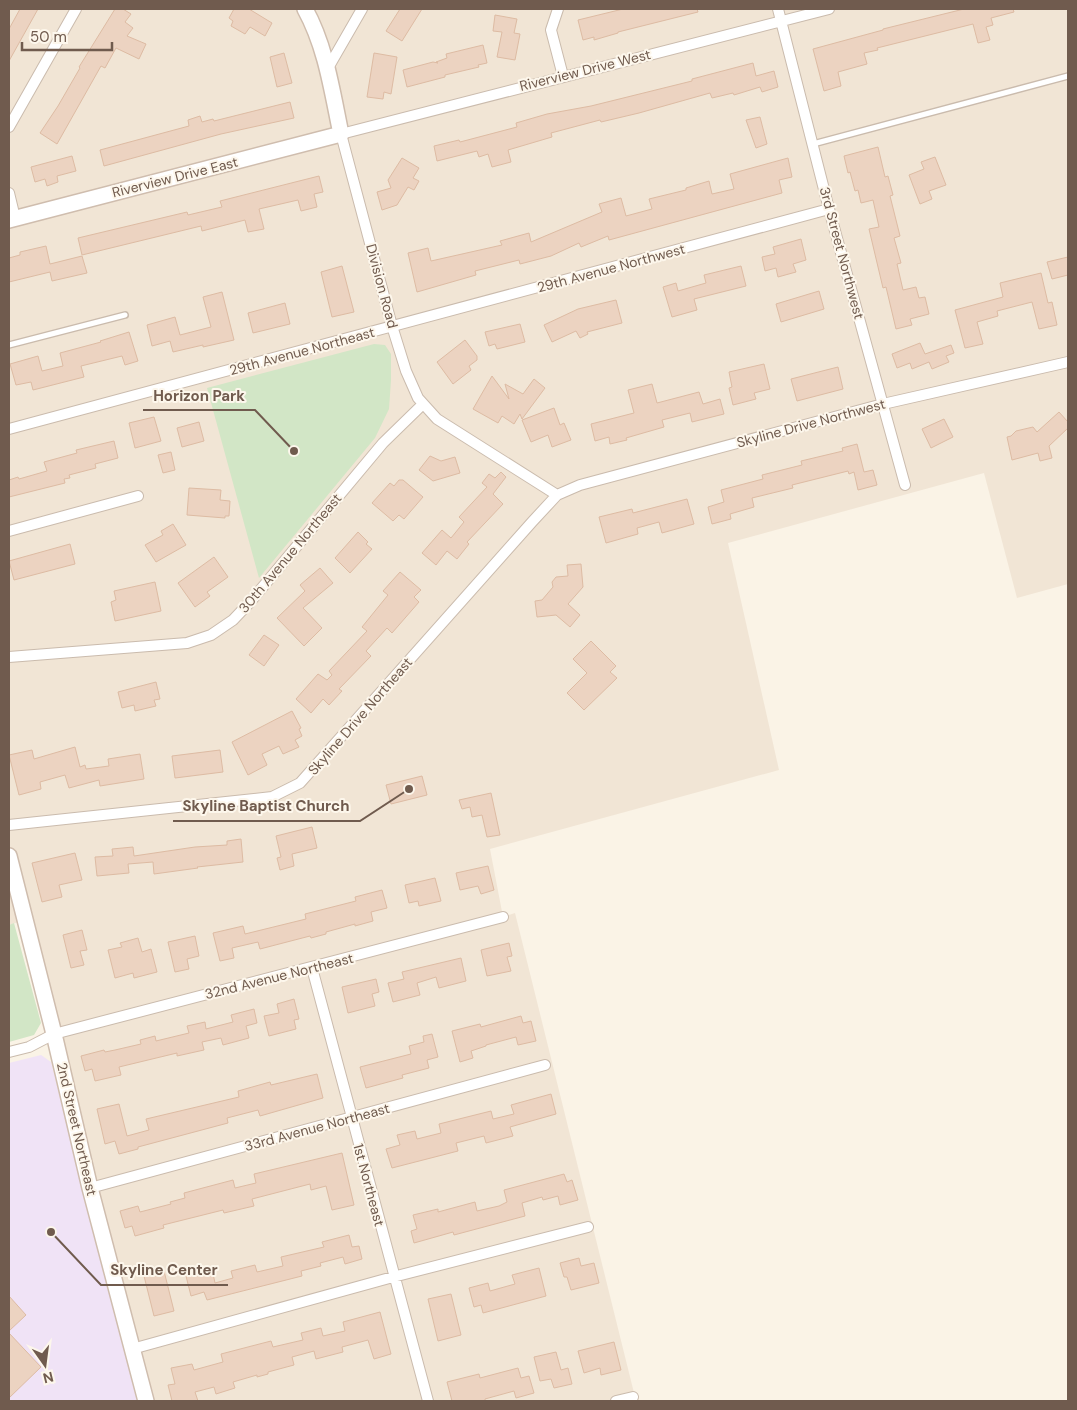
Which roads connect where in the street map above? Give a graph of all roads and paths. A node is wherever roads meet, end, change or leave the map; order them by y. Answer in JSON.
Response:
{"nodes":[{"id":1,"x":76,"y":9,"type":"edge"},
{"id":2,"x":305,"y":9,"type":"edge"},
{"id":3,"x":362,"y":9,"type":"edge"},
{"id":4,"x":558,"y":9,"type":"edge"},
{"id":5,"x":778,"y":9,"type":"edge"},
{"id":6,"x":829,"y":9,"type":"edge"},
{"id":7,"x":780,"y":21,"type":"junction"},
{"id":8,"x":328,"y":68,"type":"junction"},
{"id":9,"x":563,"y":76,"type":"junction"},
{"id":10,"x":1068,"y":76,"type":"edge"},
{"id":11,"x":9,"y":127,"type":"edge"},
{"id":12,"x":341,"y":134,"type":"junction"},
{"id":13,"x":812,"y":144,"type":"junction"},
{"id":14,"x":9,"y":193,"type":"edge"},
{"id":15,"x":829,"y":209,"type":"junction"},
{"id":16,"x":12,"y":219,"type":"edge"},
{"id":17,"x":125,"y":315,"type":"dead end"},
{"id":18,"x":392,"y":326,"type":"junction"},
{"id":19,"x":9,"y":345,"type":"edge"},
{"id":20,"x":1068,"y":362,"type":"edge"},
{"id":21,"x":423,"y":404,"type":"junction"},
{"id":22,"x":883,"y":404,"type":"junction"},
{"id":23,"x":9,"y":429,"type":"edge"},
{"id":24,"x":904,"y":484,"type":"dead end"},
{"id":25,"x":557,"y":495,"type":"junction"},
{"id":26,"x":138,"y":496,"type":"dead end"},
{"id":27,"x":9,"y":531,"type":"edge"},
{"id":28,"x":9,"y":657,"type":"edge"},
{"id":29,"x":9,"y":825,"type":"edge"},
{"id":30,"x":9,"y":856,"type":"edge"},
{"id":31,"x":503,"y":917,"type":"dead end"},
{"id":32,"x":312,"y":968,"type":"junction"},
{"id":33,"x":54,"y":1034,"type":"junction"},
{"id":34,"x":9,"y":1052,"type":"edge"},
{"id":35,"x":545,"y":1065,"type":"dead end"},
{"id":36,"x":351,"y":1118,"type":"junction"},
{"id":37,"x":90,"y":1188,"type":"junction"},
{"id":38,"x":588,"y":1227,"type":"dead end"},
{"id":39,"x":394,"y":1277,"type":"junction"},
{"id":40,"x":132,"y":1349,"type":"junction"},
{"id":41,"x":633,"y":1397,"type":"dead end"},
{"id":42,"x":146,"y":1401,"type":"edge"},
{"id":43,"x":428,"y":1401,"type":"edge"},
{"id":44,"x":616,"y":1401,"type":"edge"}],
"edges":[{"from":1,"to":11,"type":"street"},
{"from":2,"to":8,"type":"street","name":"Division Road"},
{"from":3,"to":8,"type":"street"},
{"from":4,"to":9,"type":"street"},
{"from":5,"to":7,"type":"street","name":"3rd Street Northwest"},
{"from":6,"to":7,"type":"street","name":"Riverview Drive West"},
{"from":7,"to":9,"type":"street","name":"Riverview Drive West"},
{"from":7,"to":13,"type":"street","name":"3rd Street Northwest"},
{"from":8,"to":12,"type":"street","name":"Division Road"},
{"from":9,"to":12,"type":"street","name":"Riverview Drive West"},
{"from":10,"to":13,"type":"lane"},
{"from":12,"to":16,"type":"street","name":"Riverview Drive East"},
{"from":12,"to":18,"type":"street","name":"Division Road"},
{"from":13,"to":15,"type":"street","name":"3rd Street Northwest"},
{"from":14,"to":16,"type":"street"},
{"from":15,"to":18,"type":"street","name":"29th Avenue Northwest"},
{"from":15,"to":22,"type":"street","name":"3rd Street Northwest"},
{"from":17,"to":19,"type":"lane"},
{"from":18,"to":21,"type":"street","name":"Division Road"},
{"from":18,"to":23,"type":"street","name":"29th Avenue Northeast"},
{"from":20,"to":22,"type":"street","name":"Skyline Drive Northwest"},
{"from":21,"to":25,"type":"street","name":"Division Road"},
{"from":21,"to":28,"type":"street","name":"30th Avenue Northeast"},
{"from":22,"to":24,"type":"street","name":"3rd Street Northwest"},
{"from":22,"to":25,"type":"street","name":"Skyline Drive Northwest"},
{"from":25,"to":29,"type":"street","name":"Skyline Drive Northeast"},
{"from":26,"to":27,"type":"street"},
{"from":30,"to":33,"type":"street","name":"2nd Street Northeast"},
{"from":31,"to":32,"type":"street","name":"32nd Avenue Northeast"},
{"from":32,"to":33,"type":"street","name":"32nd Avenue Northeast"},
{"from":32,"to":36,"type":"street","name":"1st Northeast"},
{"from":33,"to":34,"type":"street"},
{"from":33,"to":37,"type":"street","name":"2nd Street Northeast"},
{"from":35,"to":36,"type":"street","name":"33rd Avenue Northeast"},
{"from":36,"to":37,"type":"street","name":"33rd Avenue Northeast"},
{"from":36,"to":39,"type":"street","name":"1st Northeast"},
{"from":37,"to":40,"type":"street","name":"2nd Street Northeast"},
{"from":38,"to":39,"type":"street"},
{"from":39,"to":40,"type":"street"},
{"from":39,"to":43,"type":"street","name":"1st Northeast"},
{"from":40,"to":42,"type":"street","name":"2nd Street Northeast"},
{"from":41,"to":44,"type":"street"}]}
